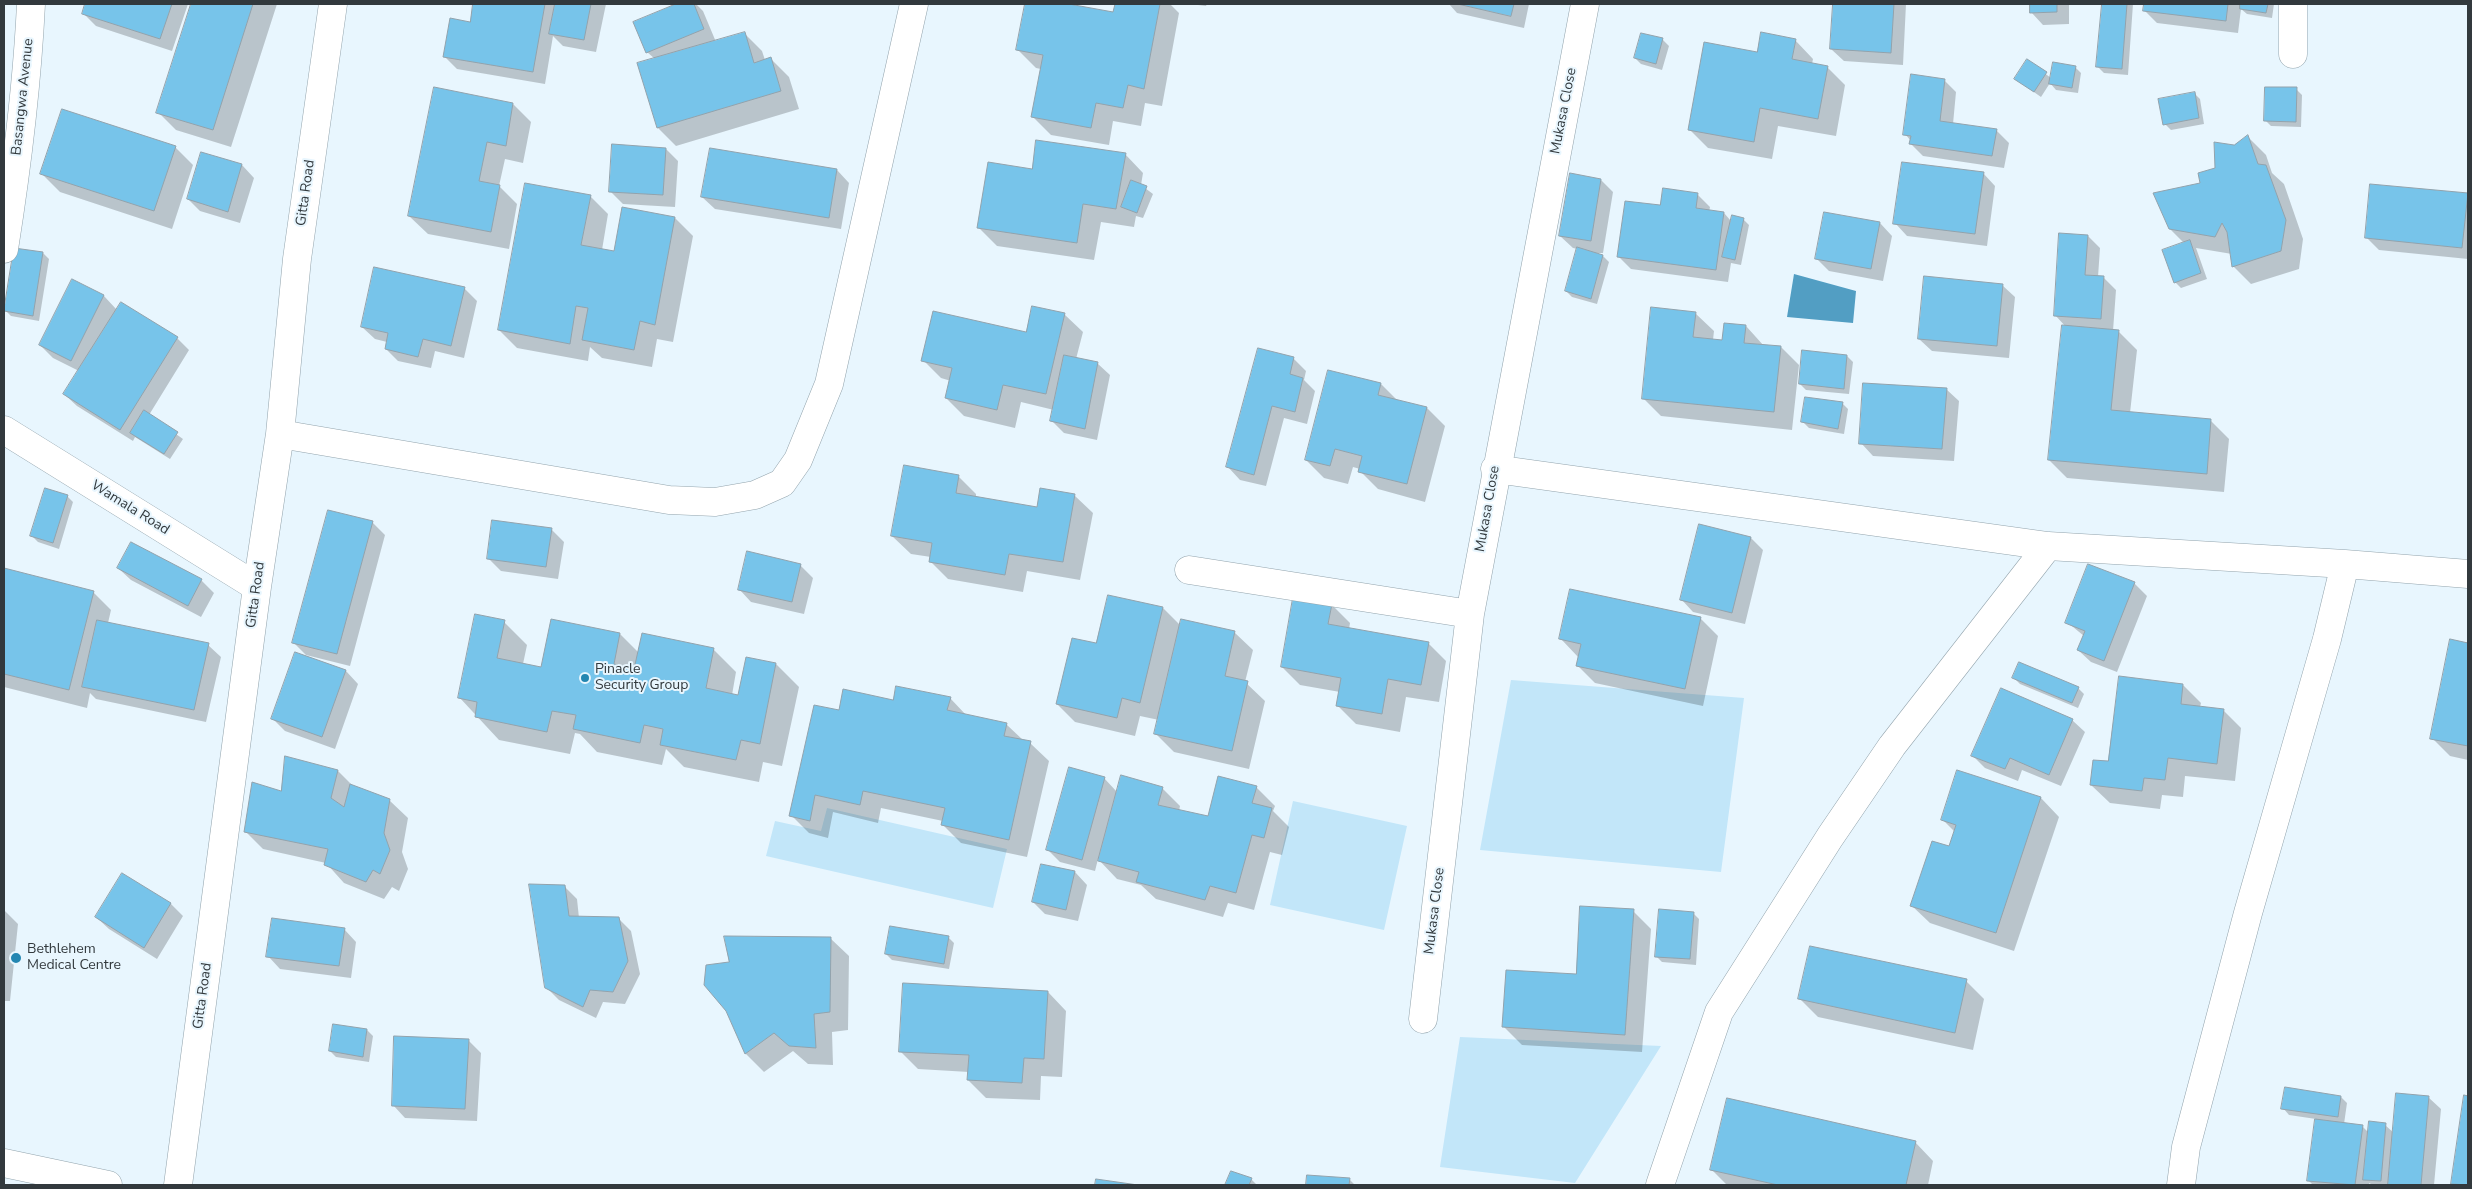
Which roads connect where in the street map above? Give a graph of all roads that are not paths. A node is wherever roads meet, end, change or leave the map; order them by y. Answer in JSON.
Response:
{"nodes":[{"id":1,"x":32,"y":4,"type":"edge"},
{"id":2,"x":332,"y":4,"type":"edge"},
{"id":3,"x":914,"y":4,"type":"edge"},
{"id":4,"x":1585,"y":4,"type":"edge"},
{"id":5,"x":2293,"y":4,"type":"edge"},
{"id":6,"x":2293,"y":54,"type":"dead end"},
{"id":7,"x":4,"y":248,"type":"edge"},
{"id":8,"x":4,"y":430,"type":"edge"},
{"id":9,"x":280,"y":434,"type":"junction"},
{"id":10,"x":1495,"y":469,"type":"junction"},
{"id":11,"x":2048,"y":546,"type":"junction"},
{"id":12,"x":2345,"y":564,"type":"junction"},
{"id":13,"x":1190,"y":570,"type":"dead end"},
{"id":14,"x":2468,"y":574,"type":"edge"},
{"id":15,"x":257,"y":587,"type":"junction"},
{"id":16,"x":1470,"y":614,"type":"junction"},
{"id":17,"x":1422,"y":1020,"type":"dead end"},
{"id":18,"x":4,"y":1163,"type":"edge"},
{"id":19,"x":108,"y":1185,"type":"edge"},
{"id":20,"x":178,"y":1185,"type":"edge"},
{"id":21,"x":1660,"y":1185,"type":"edge"},
{"id":22,"x":2181,"y":1185,"type":"edge"}],
"edges":[{"from":1,"to":7,"type":"street","name":"Basangwa Avenue"},
{"from":2,"to":9,"type":"street","name":"Gitta Road"},
{"from":3,"to":9,"type":"street"},
{"from":4,"to":10,"type":"street","name":"Mukasa Close"},
{"from":5,"to":6,"type":"street"},
{"from":8,"to":15,"type":"street","name":"Wamala Road"},
{"from":9,"to":15,"type":"street","name":"Gitta Road"},
{"from":10,"to":11,"type":"street"},
{"from":10,"to":16,"type":"street","name":"Mukasa Close"},
{"from":11,"to":12,"type":"street"},
{"from":11,"to":21,"type":"street"},
{"from":12,"to":14,"type":"street"},
{"from":12,"to":22,"type":"street"},
{"from":13,"to":16,"type":"street"},
{"from":15,"to":20,"type":"street","name":"Gitta Road"},
{"from":16,"to":17,"type":"street","name":"Mukasa Close"},
{"from":18,"to":19,"type":"street"}]}
